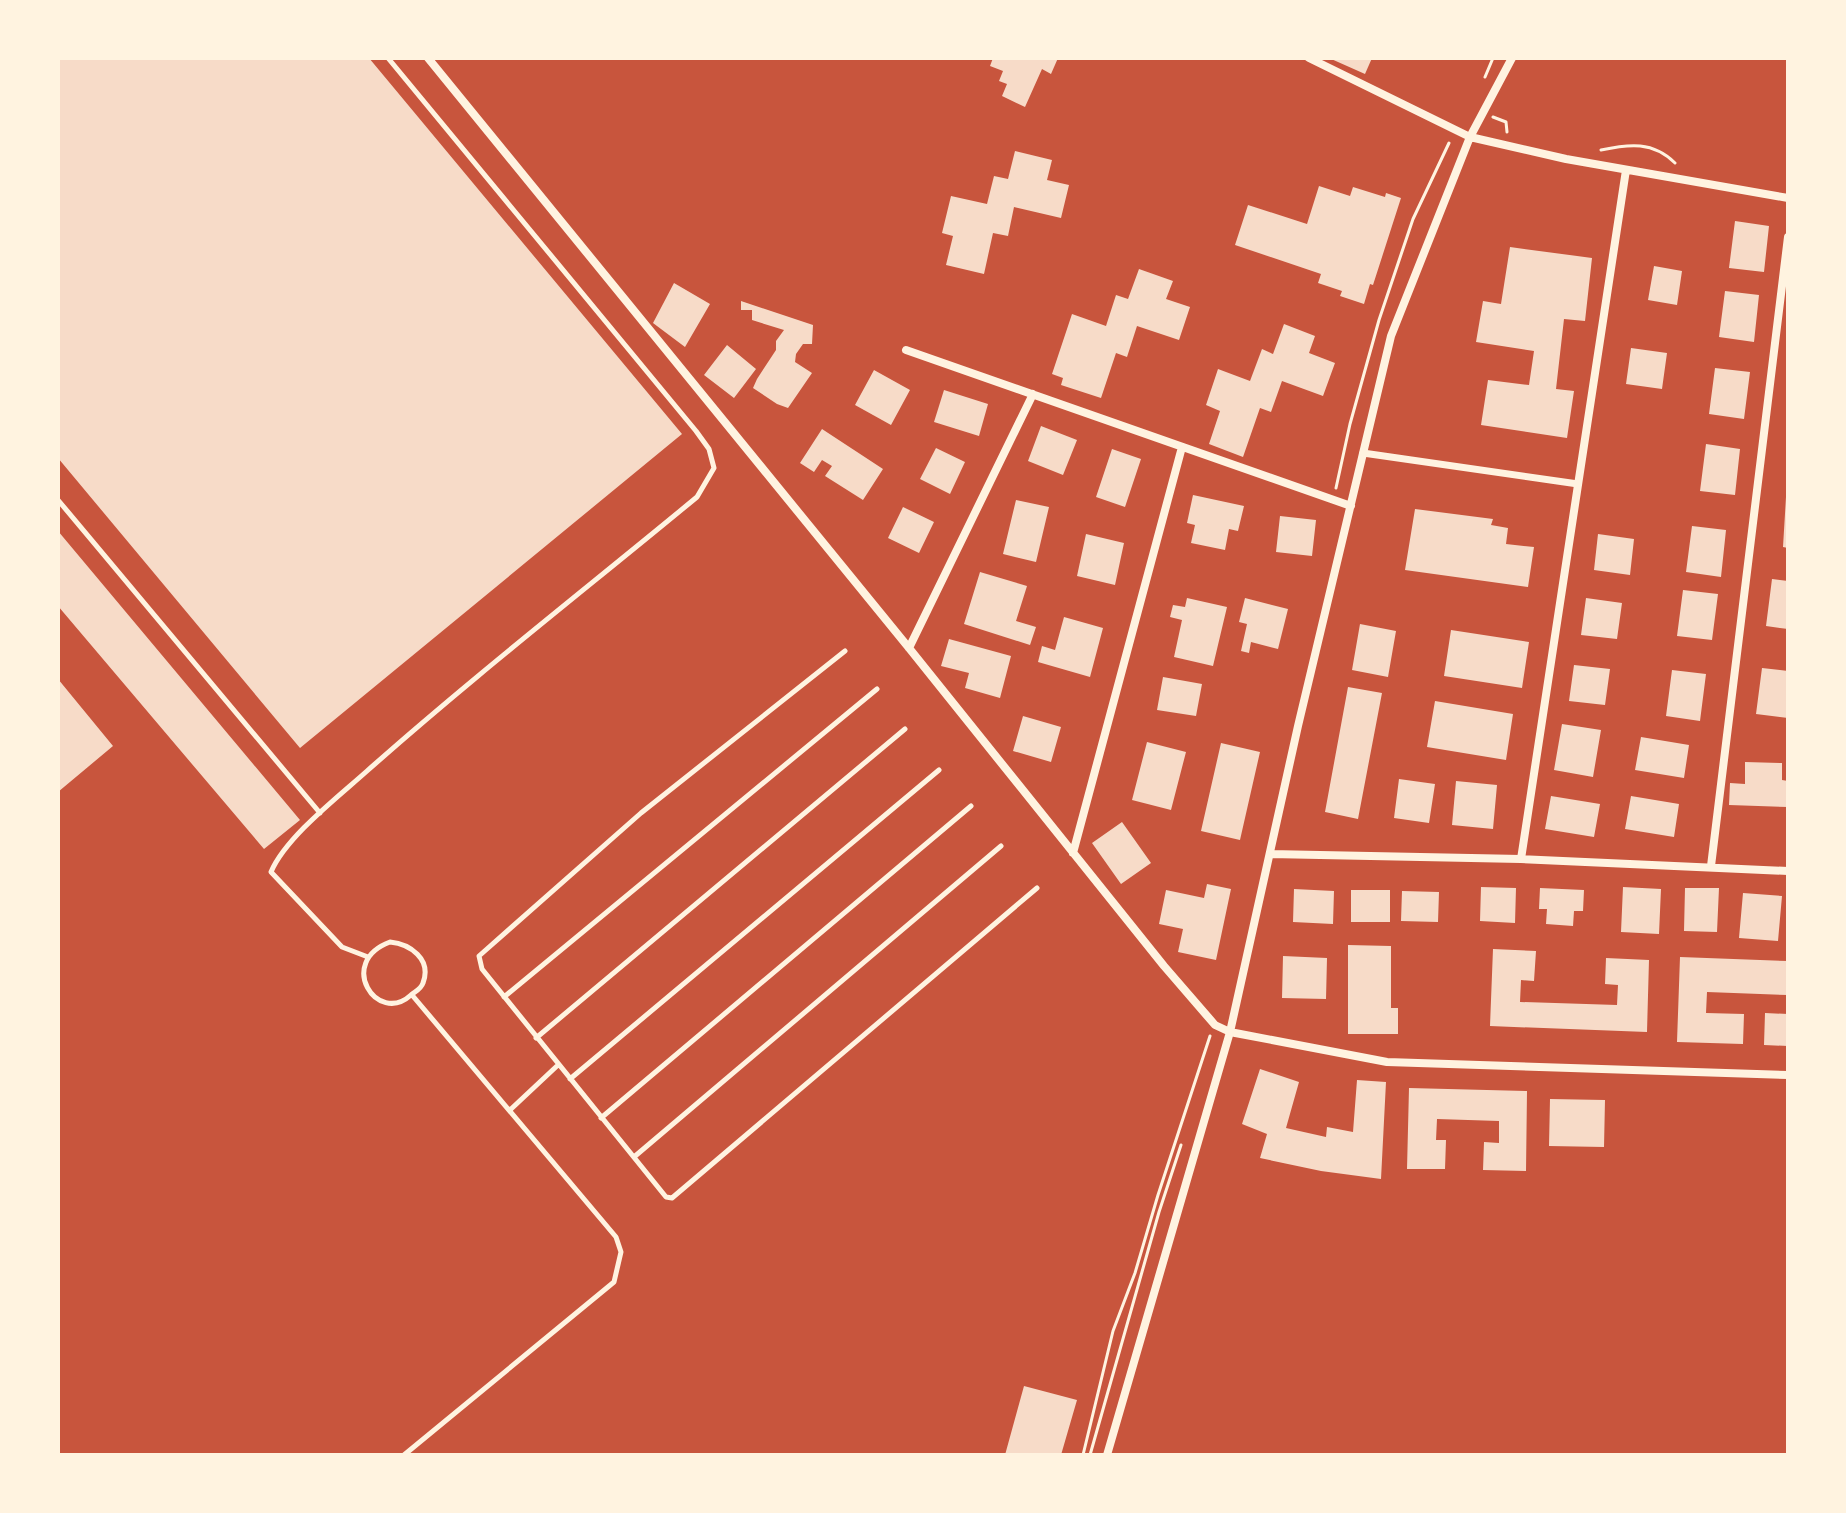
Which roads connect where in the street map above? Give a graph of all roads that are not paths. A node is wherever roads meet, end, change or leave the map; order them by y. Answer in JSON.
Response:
{"nodes":[{"id":1,"x":388,"y":58,"type":"edge"},
{"id":2,"x":428,"y":58,"type":"edge"},
{"id":3,"x":1309,"y":58,"type":"edge"},
{"id":4,"x":1512,"y":58,"type":"edge"},
{"id":5,"x":1470,"y":137,"type":"junction"},
{"id":6,"x":1626,"y":170,"type":"junction"},
{"id":7,"x":1788,"y":198,"type":"edge"},
{"id":8,"x":1788,"y":237,"type":"edge"},
{"id":9,"x":906,"y":350,"type":"dead end"},
{"id":10,"x":1033,"y":394,"type":"junction"},
{"id":11,"x":1182,"y":447,"type":"junction"},
{"id":12,"x":1363,"y":453,"type":"junction"},
{"id":13,"x":1578,"y":484,"type":"junction"},
{"id":14,"x":58,"y":500,"type":"edge"},
{"id":15,"x":1351,"y":506,"type":"junction"},
{"id":16,"x":909,"y":648,"type":"junction"},
{"id":17,"x":845,"y":651,"type":"dead end"},
{"id":18,"x":877,"y":689,"type":"dead end"},
{"id":19,"x":905,"y":729,"type":"dead end"},
{"id":20,"x":939,"y":770,"type":"dead end"},
{"id":21,"x":971,"y":806,"type":"dead end"},
{"id":22,"x":320,"y":813,"type":"junction"},
{"id":23,"x":1001,"y":846,"type":"dead end"},
{"id":24,"x":1073,"y":853,"type":"junction"},
{"id":25,"x":1270,"y":854,"type":"junction"},
{"id":26,"x":1521,"y":859,"type":"junction"},
{"id":27,"x":1711,"y":866,"type":"junction"},
{"id":28,"x":1788,"y":871,"type":"edge"},
{"id":29,"x":1037,"y":888,"type":"dead end"},
{"id":30,"x":368,"y":957,"type":"junction"},
{"id":31,"x":412,"y":995,"type":"junction"},
{"id":32,"x":504,"y":997,"type":"junction"},
{"id":33,"x":1230,"y":1032,"type":"junction"},
{"id":34,"x":536,"y":1038,"type":"junction"},
{"id":35,"x":558,"y":1065,"type":"junction"},
{"id":36,"x":1788,"y":1075,"type":"edge"},
{"id":37,"x":570,"y":1079,"type":"junction"},
{"id":38,"x":510,"y":1110,"type":"junction"},
{"id":39,"x":601,"y":1118,"type":"junction"},
{"id":40,"x":634,"y":1157,"type":"junction"},
{"id":41,"x":404,"y":1455,"type":"edge"},
{"id":42,"x":1107,"y":1455,"type":"edge"}],
"edges":[{"from":1,"to":22,"type":"lane"},
{"from":2,"to":16,"type":"street"},
{"from":3,"to":5,"type":"street"},
{"from":4,"to":5,"type":"street"},
{"from":5,"to":6,"type":"street"},
{"from":5,"to":12,"type":"street"},
{"from":6,"to":7,"type":"street"},
{"from":6,"to":13,"type":"street"},
{"from":8,"to":27,"type":"street"},
{"from":9,"to":10,"type":"street"},
{"from":10,"to":11,"type":"street"},
{"from":10,"to":16,"type":"street"},
{"from":11,"to":15,"type":"street"},
{"from":11,"to":24,"type":"street"},
{"from":12,"to":13,"type":"street"},
{"from":12,"to":15,"type":"street"},
{"from":13,"to":26,"type":"street"},
{"from":14,"to":22,"type":"lane"},
{"from":15,"to":25,"type":"street"},
{"from":16,"to":24,"type":"street"},
{"from":17,"to":32,"type":"lane"},
{"from":18,"to":32,"type":"lane"},
{"from":19,"to":34,"type":"lane"},
{"from":20,"to":37,"type":"lane"},
{"from":21,"to":39,"type":"lane"},
{"from":22,"to":30,"type":"lane"},
{"from":23,"to":40,"type":"lane"},
{"from":24,"to":33,"type":"street"},
{"from":25,"to":26,"type":"street"},
{"from":25,"to":33,"type":"street"},
{"from":26,"to":27,"type":"street"},
{"from":27,"to":28,"type":"street"},
{"from":29,"to":40,"type":"lane"},
{"from":30,"to":31,"type":"lane"},
{"from":30,"to":31,"type":"lane"},
{"from":31,"to":38,"type":"lane"},
{"from":32,"to":34,"type":"lane"},
{"from":33,"to":36,"type":"street"},
{"from":33,"to":42,"type":"street"},
{"from":34,"to":35,"type":"lane"},
{"from":35,"to":37,"type":"lane"},
{"from":35,"to":38,"type":"lane"},
{"from":37,"to":39,"type":"lane"},
{"from":38,"to":41,"type":"lane"},
{"from":39,"to":40,"type":"lane"}]}
